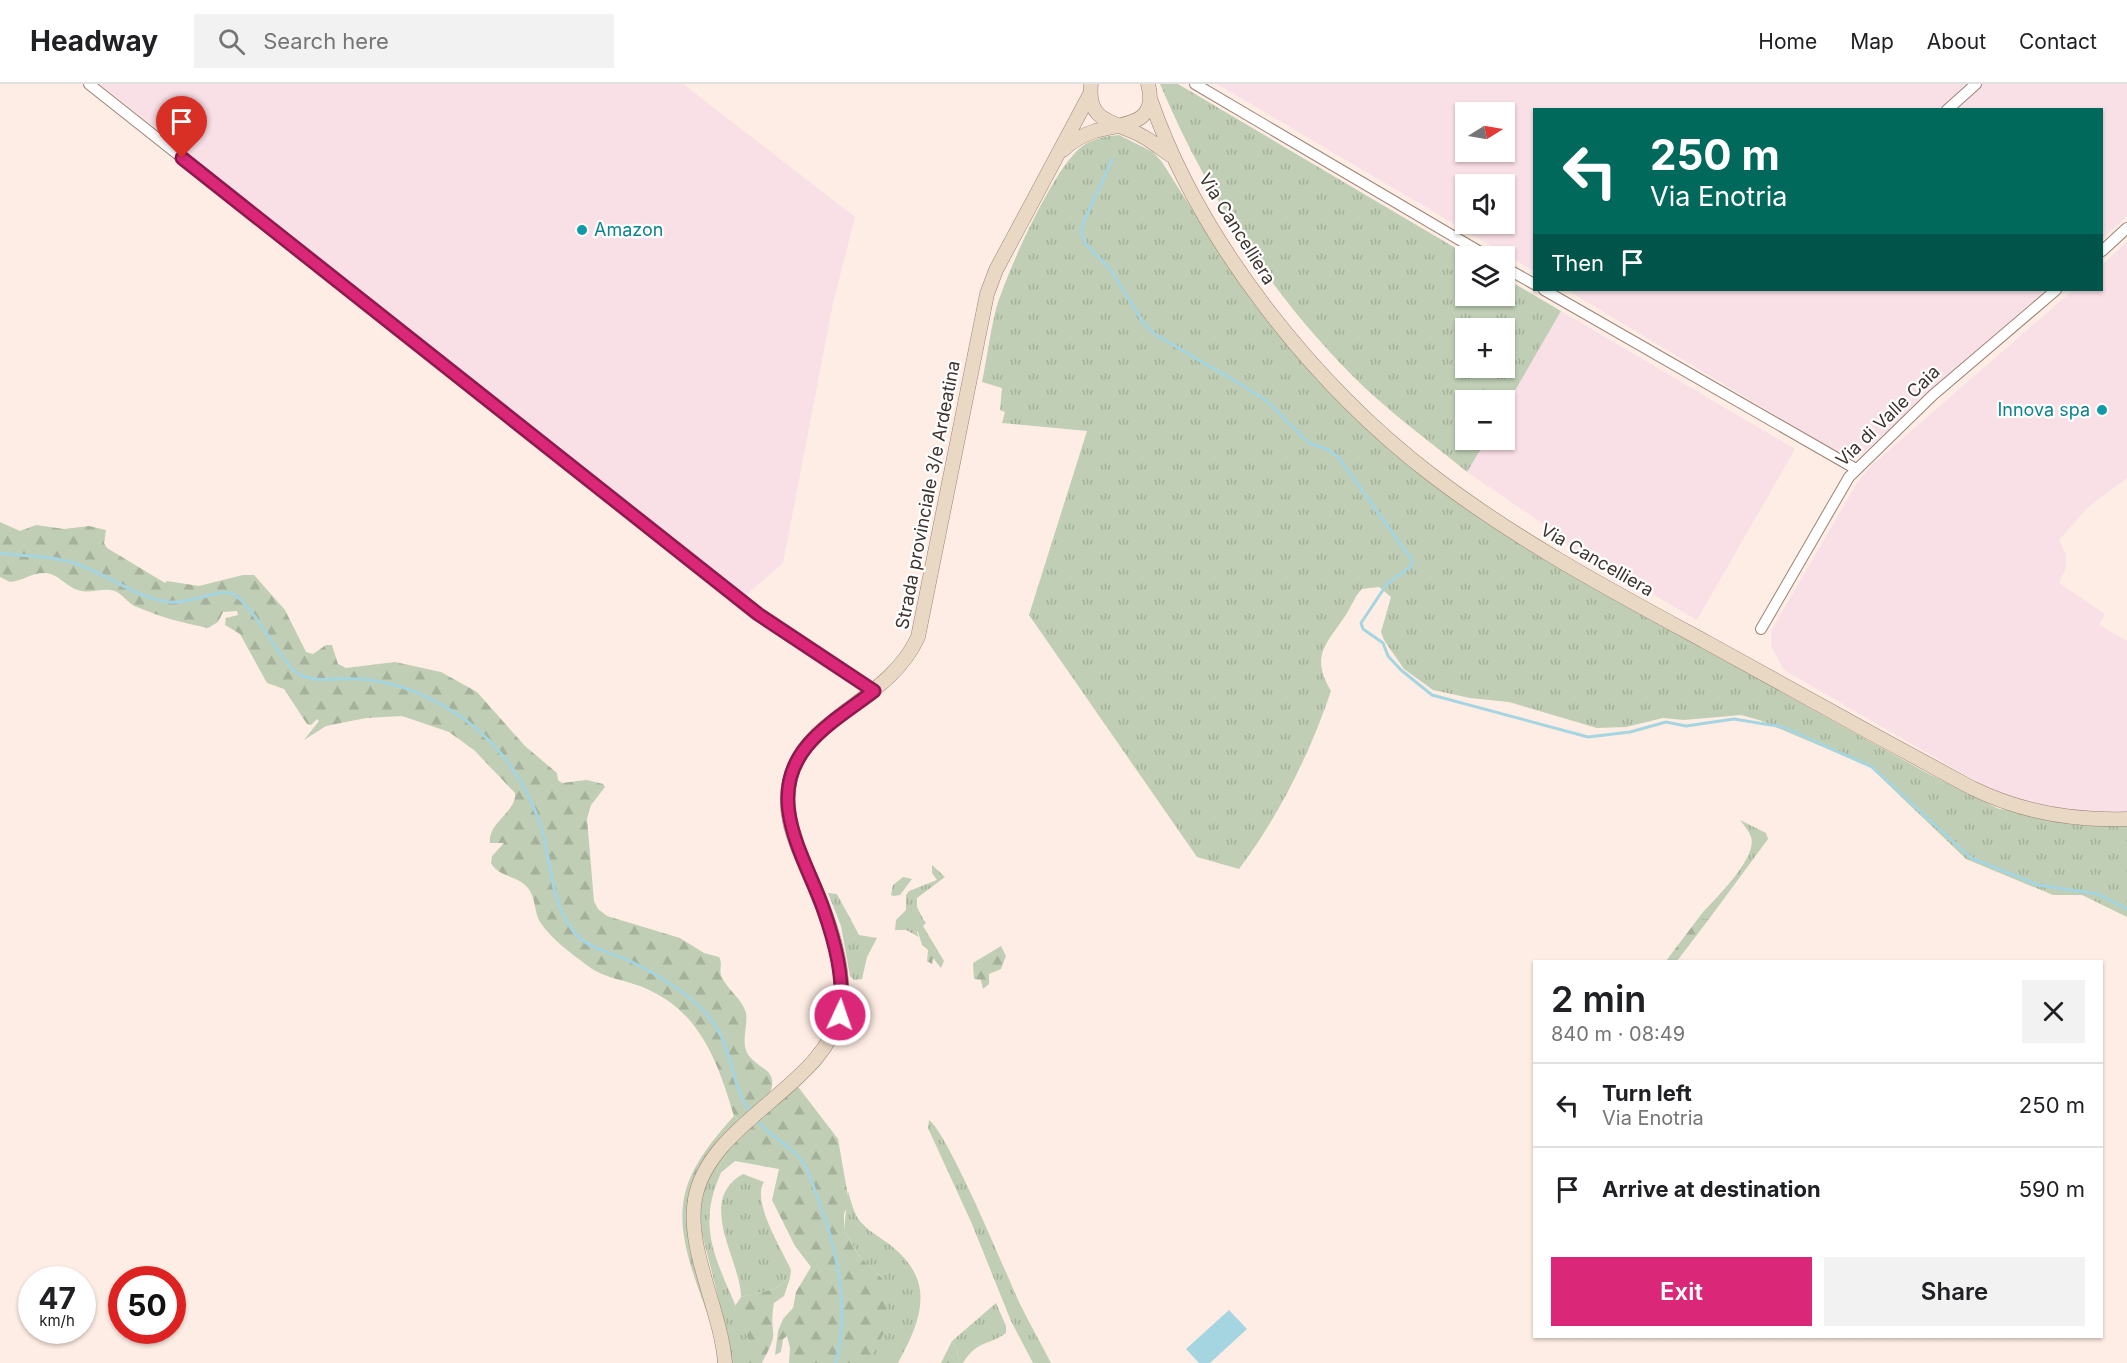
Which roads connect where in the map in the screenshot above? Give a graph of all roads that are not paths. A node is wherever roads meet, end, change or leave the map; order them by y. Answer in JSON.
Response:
{"nodes":[{"id":1,"x":89,"y":84,"type":"edge"},
{"id":2,"x":1148,"y":84,"type":"edge"},
{"id":3,"x":1195,"y":84,"type":"edge"},
{"id":4,"x":1976,"y":84,"type":"edge"},
{"id":5,"x":1089,"y":87,"type":"edge"},
{"id":6,"x":1151,"y":101,"type":"junction"},
{"id":7,"x":1949,"y":108,"type":"edge"},
{"id":8,"x":1120,"y":127,"type":"junction"},
{"id":9,"x":1059,"y":154,"type":"junction"},
{"id":10,"x":1172,"y":157,"type":"junction"},
{"id":11,"x":2127,"y":228,"type":"edge"},
{"id":12,"x":1470,"y":246,"type":"edge"},
{"id":13,"x":2103,"y":249,"type":"edge"},
{"id":14,"x":1515,"y":273,"type":"edge"},
{"id":15,"x":1533,"y":283,"type":"edge"},
{"id":16,"x":1546,"y":291,"type":"edge"},
{"id":17,"x":2055,"y":291,"type":"edge"},
{"id":18,"x":1856,"y":469,"type":"junction"},
{"id":19,"x":1761,"y":629,"type":"dead end"},
{"id":20,"x":874,"y":691,"type":"junction"},
{"id":21,"x":2127,"y":819,"type":"edge"},
{"id":22,"x":724,"y":1363,"type":"edge"}],
"edges":[{"from":1,"to":20,"type":"street"},
{"from":2,"to":6,"type":"main road"},
{"from":3,"to":12,"type":"street"},
{"from":4,"to":7,"type":"street"},
{"from":5,"to":8,"type":"main road"},
{"from":5,"to":9,"type":"main road","name":"Strada provinciale 3/e Ardeatina"},
{"from":6,"to":8,"type":"main road"},
{"from":6,"to":10,"type":"main road","name":"Via Cancelliera"},
{"from":8,"to":9,"type":"main road"},
{"from":8,"to":10,"type":"main road","name":"Via Cancelliera"},
{"from":9,"to":20,"type":"main road","name":"Strada provinciale 3/e Ardeatina"},
{"from":10,"to":21,"type":"main road","name":"Via Cancelliera"},
{"from":11,"to":13,"type":"street"},
{"from":14,"to":15,"type":"street"},
{"from":16,"to":18,"type":"street"},
{"from":17,"to":18,"type":"street","name":"Via di Valle Caia"},
{"from":18,"to":19,"type":"street","name":"Via di Valle Caia"},
{"from":20,"to":22,"type":"main road","name":"Strada provinciale 3/e Ardeatina"}]}
